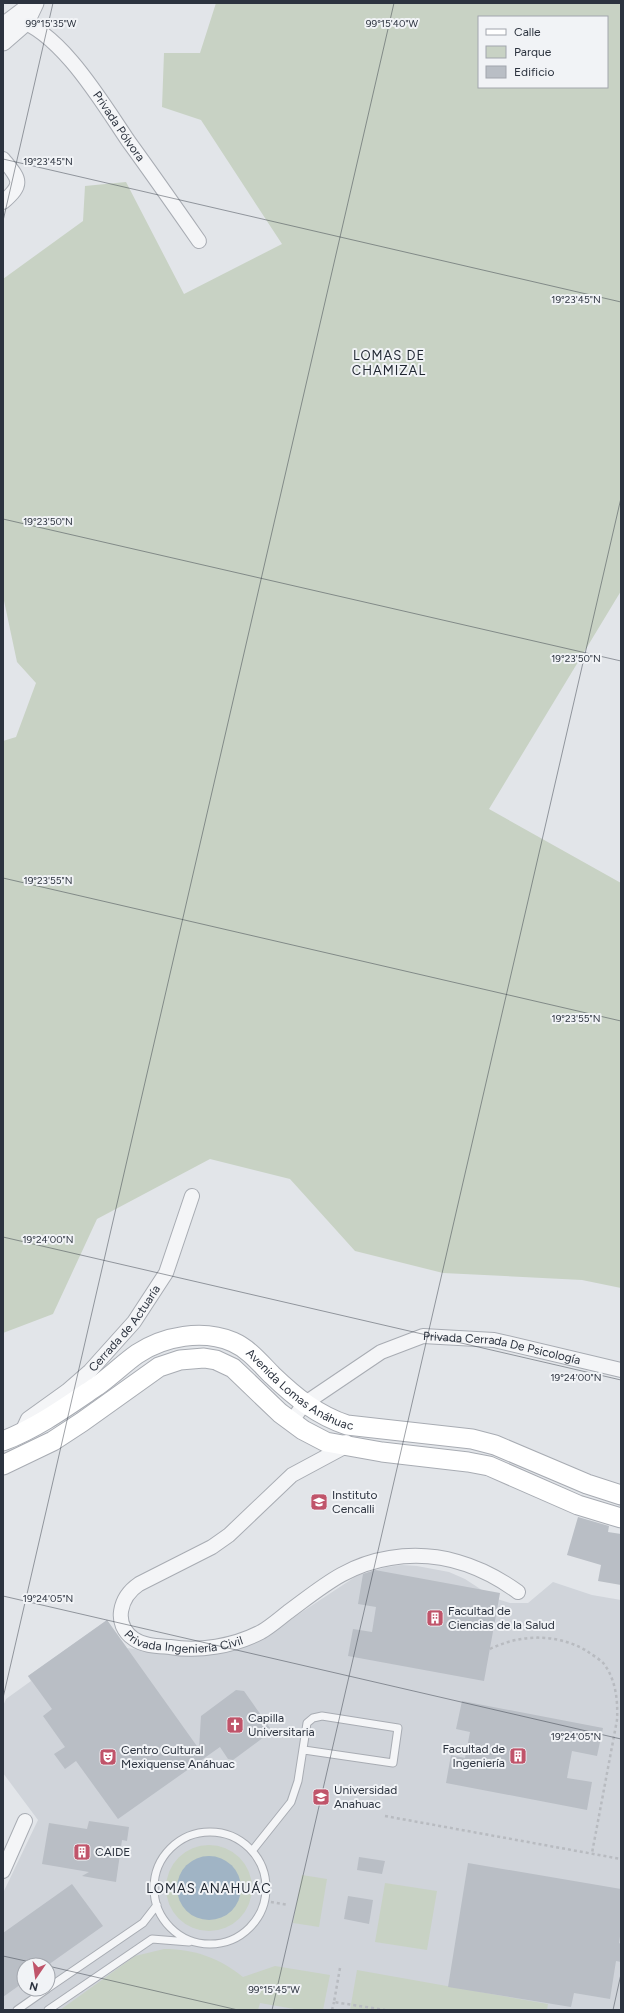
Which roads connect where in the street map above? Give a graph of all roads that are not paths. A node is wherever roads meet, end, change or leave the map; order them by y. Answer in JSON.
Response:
{"nodes":[{"id":1,"x":34,"y":3,"type":"edge"},
{"id":2,"x":11,"y":20,"type":"edge"},
{"id":3,"x":3,"y":42,"type":"edge"},
{"id":4,"x":3,"y":159,"type":"edge"},
{"id":5,"x":3,"y":202,"type":"edge"},
{"id":6,"x":199,"y":241,"type":"dead end"},
{"id":7,"x":192,"y":1196,"type":"dead end"},
{"id":8,"x":621,"y":1370,"type":"edge"},
{"id":9,"x":304,"y":1404,"type":"junction"},
{"id":10,"x":292,"y":1422,"type":"junction"},
{"id":11,"x":347,"y":1425,"type":"junction"},
{"id":12,"x":22,"y":1434,"type":"junction"},
{"id":13,"x":3,"y":1441,"type":"edge"},
{"id":14,"x":346,"y":1446,"type":"junction"},
{"id":15,"x":3,"y":1465,"type":"edge"},
{"id":16,"x":621,"y":1495,"type":"edge"},
{"id":17,"x":621,"y":1518,"type":"edge"},
{"id":18,"x":518,"y":1592,"type":"dead end"},
{"id":19,"x":304,"y":1750,"type":"junction"},
{"id":20,"x":25,"y":1821,"type":"dead end"},
{"id":21,"x":252,"y":1851,"type":"junction"},
{"id":22,"x":3,"y":1870,"type":"edge"},
{"id":23,"x":157,"y":1905,"type":"junction"},
{"id":24,"x":195,"y":1942,"type":"junction"},
{"id":25,"x":56,"y":1983,"type":"edge"},
{"id":26,"x":36,"y":1997,"type":"edge"},
{"id":27,"x":16,"y":2010,"type":"edge"},
{"id":28,"x":48,"y":2010,"type":"edge"}],
"edges":[{"from":1,"to":2,"type":"street"},
{"from":2,"to":3,"type":"street"},
{"from":2,"to":6,"type":"street","name":"Privada Pólvora"},
{"from":4,"to":5,"type":"street"},
{"from":7,"to":12,"type":"street","name":"Cerrada de Actuaría"},
{"from":8,"to":9,"type":"street","name":"Privada Cerrada De Psicología"},
{"from":9,"to":10,"type":"street"},
{"from":9,"to":11,"type":"main road","name":"Avenida Lomas Anáhuac"},
{"from":9,"to":12,"type":"main road","name":"Avenida Lomas Anáhuac"},
{"from":10,"to":14,"type":"main road","name":"Avenida Lomas Anáhuac"},
{"from":10,"to":15,"type":"main road","name":"Avenida Lomas Anáhuac"},
{"from":11,"to":14,"type":"street"},
{"from":11,"to":16,"type":"main road","name":"Avenida Lomas Anáhuac"},
{"from":12,"to":13,"type":"main road","name":"Avenida Lomas Anáhuac"},
{"from":14,"to":17,"type":"main road","name":"Avenida Lomas Anáhuac"},
{"from":14,"to":18,"type":"street","name":"Privada Ingeniería Civil"},
{"from":19,"to":19,"type":"lane"},
{"from":19,"to":21,"type":"lane"},
{"from":20,"to":22,"type":"street"},
{"from":21,"to":23,"type":"lane"},
{"from":21,"to":24,"type":"lane"},
{"from":23,"to":24,"type":"lane"},
{"from":23,"to":25,"type":"lane"},
{"from":24,"to":28,"type":"lane"},
{"from":26,"to":27,"type":"lane"}]}
